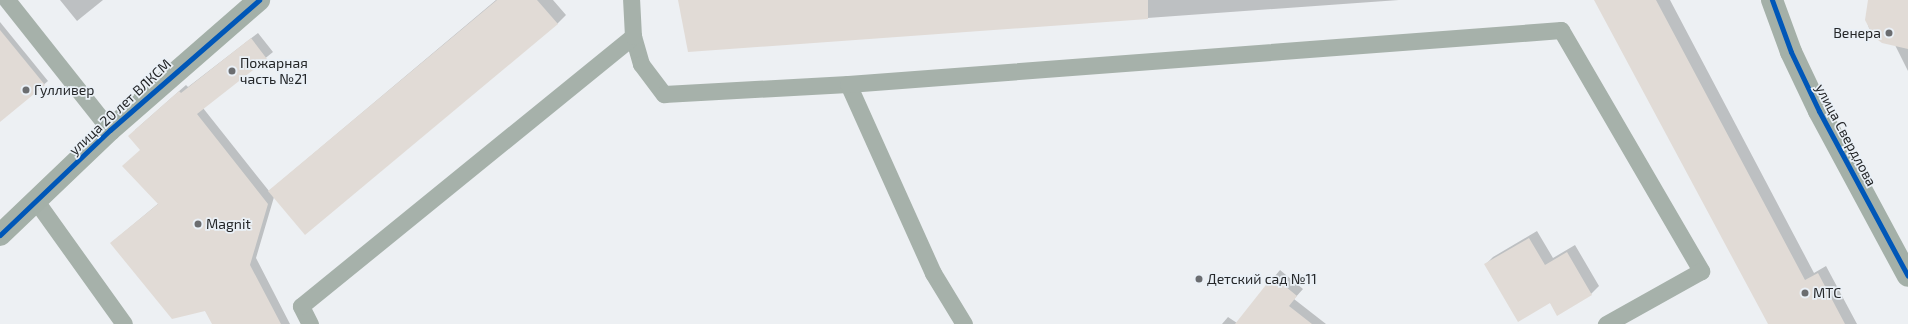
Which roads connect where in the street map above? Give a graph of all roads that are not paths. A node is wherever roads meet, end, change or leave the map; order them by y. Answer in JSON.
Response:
{"nodes":[{"id":1,"x":7,"y":0,"type":"edge"},
{"id":2,"x":259,"y":0,"type":"edge"},
{"id":3,"x":631,"y":0,"type":"edge"},
{"id":4,"x":1774,"y":3,"type":"edge"},
{"id":5,"x":633,"y":36,"type":"junction"},
{"id":6,"x":848,"y":84,"type":"junction"},
{"id":7,"x":110,"y":130,"type":"junction"},
{"id":8,"x":36,"y":201,"type":"junction"},
{"id":9,"x":0,"y":235,"type":"edge"},
{"id":10,"x":1908,"y":276,"type":"edge"},
{"id":11,"x":124,"y":324,"type":"edge"},
{"id":12,"x":310,"y":324,"type":"edge"},
{"id":13,"x":964,"y":324,"type":"edge"},
{"id":14,"x":1606,"y":324,"type":"edge"}],
"edges":[{"from":1,"to":7,"type":"lane"},
{"from":2,"to":7,"type":"street","name":"улица 20 лет ВЛКСМ"},
{"from":3,"to":5,"type":"lane"},
{"from":4,"to":10,"type":"street","name":"улица Свердлова"},
{"from":5,"to":6,"type":"lane"},
{"from":5,"to":12,"type":"lane"},
{"from":6,"to":13,"type":"lane"},
{"from":6,"to":14,"type":"lane"},
{"from":7,"to":8,"type":"street","name":"улица 20 лет ВЛКСМ"},
{"from":8,"to":9,"type":"street","name":"улица 20 лет ВЛКСМ"},
{"from":8,"to":11,"type":"lane"}]}
